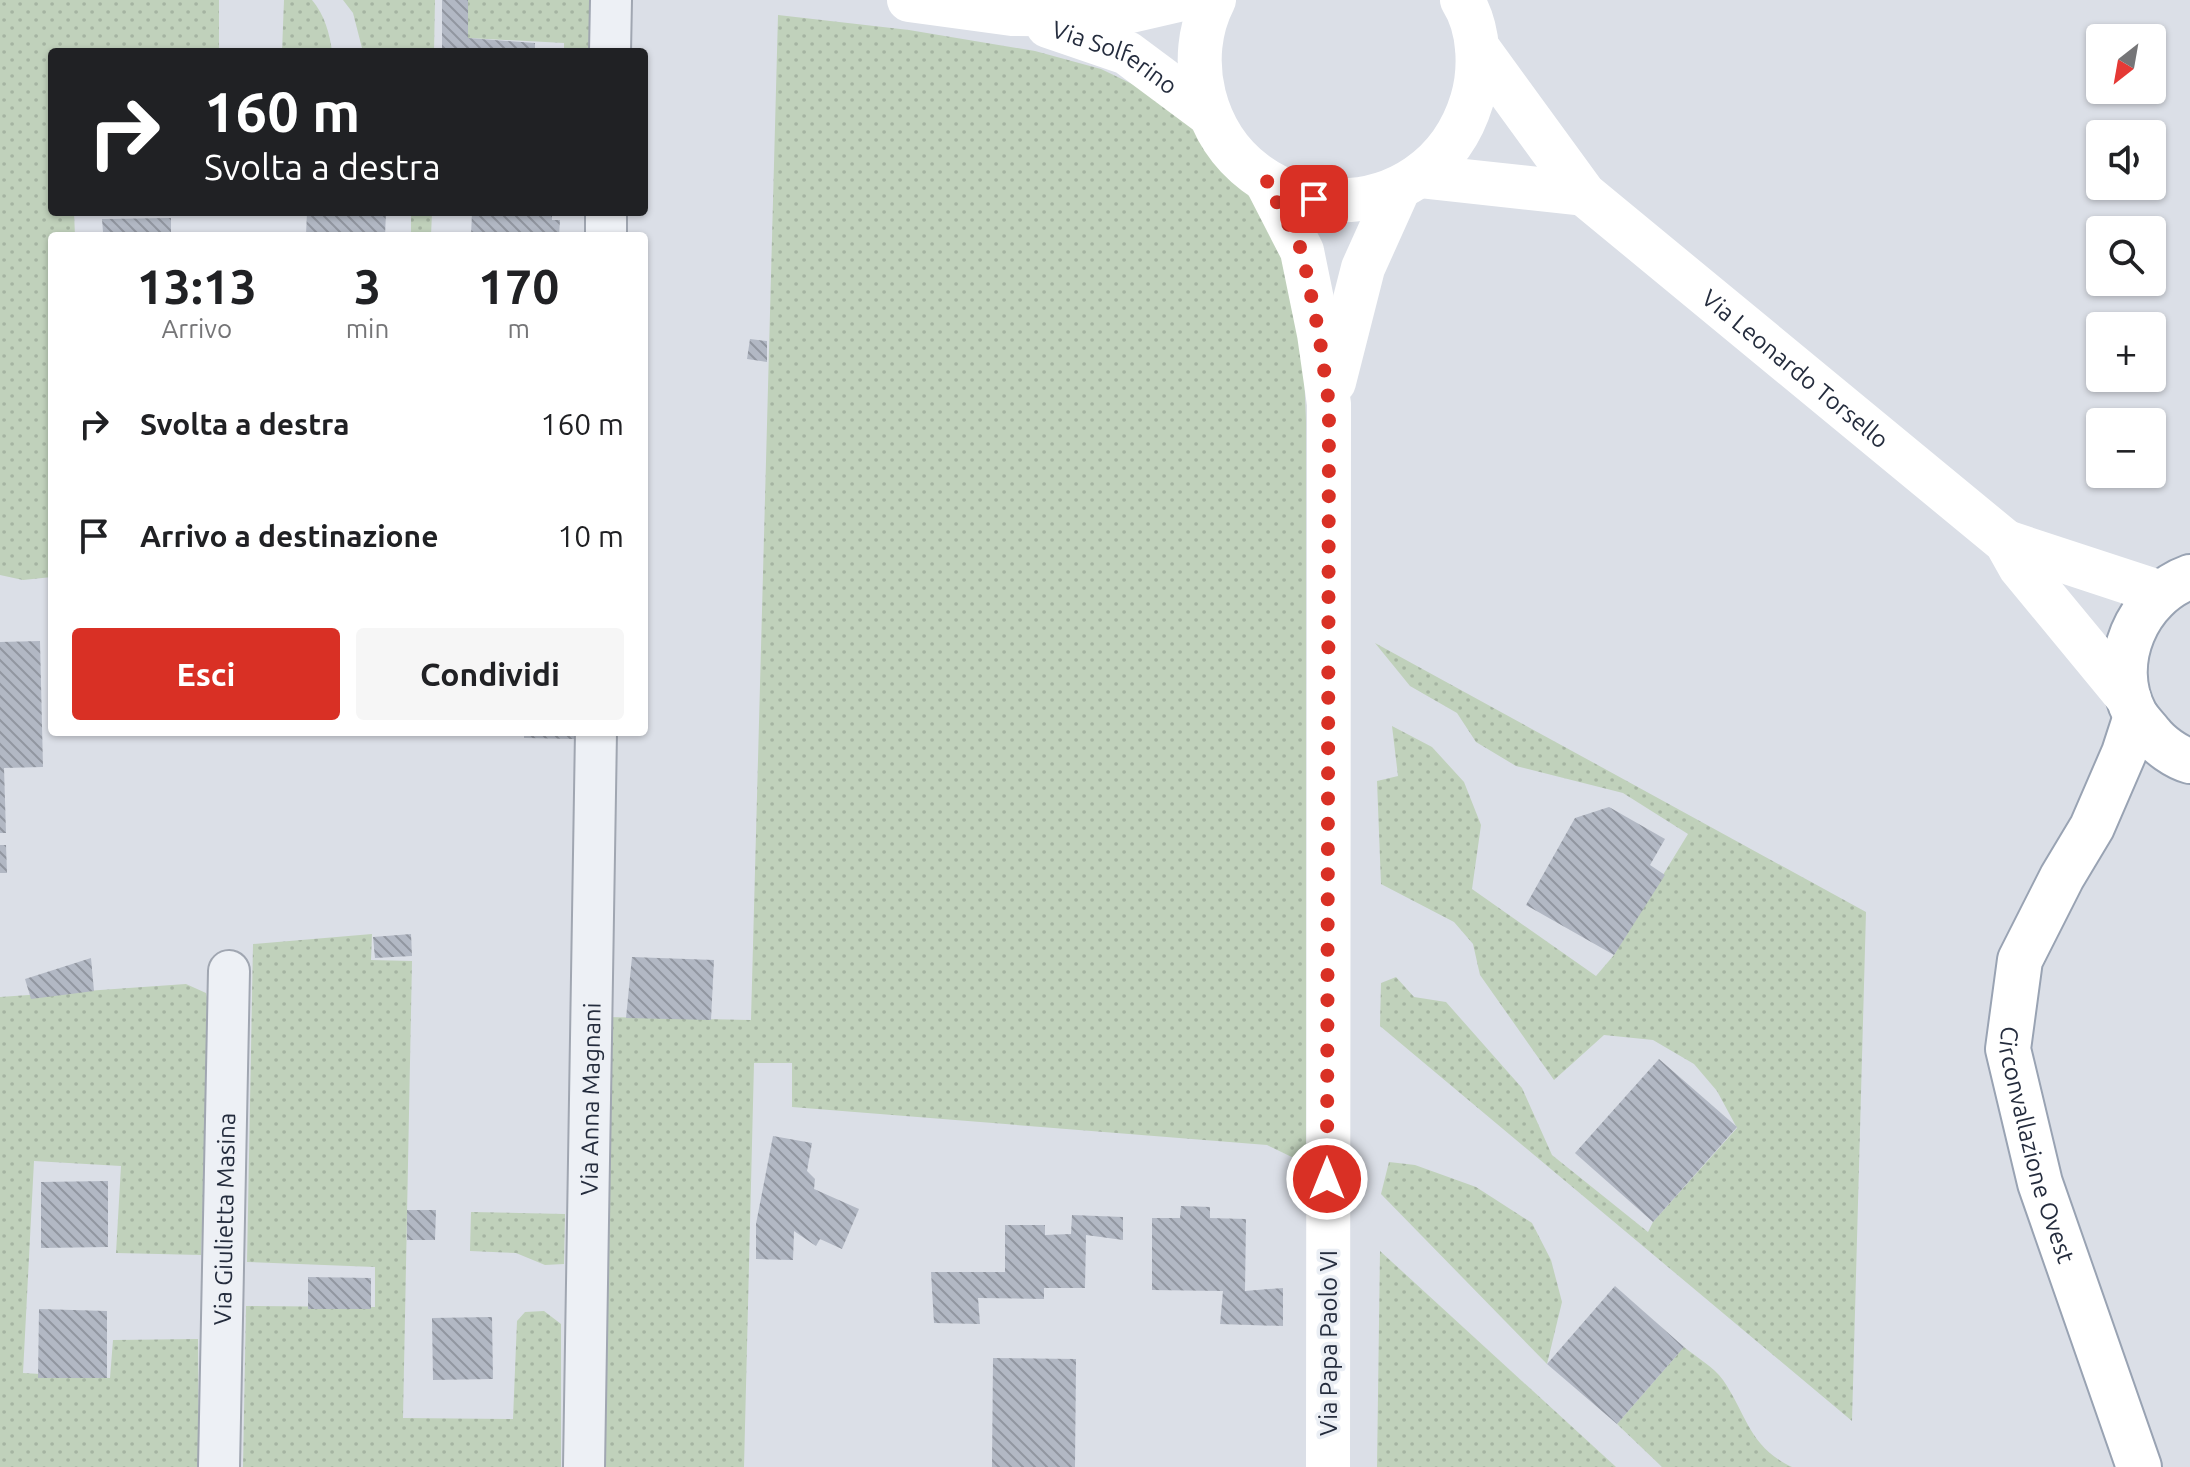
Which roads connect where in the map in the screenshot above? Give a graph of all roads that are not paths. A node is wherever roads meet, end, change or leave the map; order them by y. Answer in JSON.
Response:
{"nodes":[{"id":1,"x":611,"y":0,"type":"edge"},
{"id":2,"x":909,"y":0,"type":"edge"},
{"id":3,"x":1178,"y":0,"type":"edge"},
{"id":4,"x":1214,"y":0,"type":"edge"},
{"id":5,"x":1462,"y":0,"type":"edge"},
{"id":6,"x":1012,"y":14,"type":"junction"},
{"id":7,"x":1477,"y":47,"type":"junction"},
{"id":8,"x":610,"y":48,"type":"edge"},
{"id":9,"x":1209,"y":114,"type":"junction"},
{"id":10,"x":1266,"y":181,"type":"junction"},
{"id":11,"x":1409,"y":182,"type":"junction"},
{"id":12,"x":1584,"y":194,"type":"junction"},
{"id":13,"x":1329,"y":404,"type":"junction"},
{"id":14,"x":2006,"y":542,"type":"junction"},
{"id":15,"x":2175,"y":585,"type":"edge"},
{"id":16,"x":2132,"y":707,"type":"junction"},
{"id":17,"x":596,"y":736,"type":"edge"},
{"id":18,"x":2187,"y":760,"type":"edge"},
{"id":19,"x":2092,"y":827,"type":"junction"},
{"id":20,"x":229,"y":971,"type":"dead end"},
{"id":21,"x":219,"y":1467,"type":"edge"},
{"id":22,"x":584,"y":1467,"type":"edge"},
{"id":23,"x":1328,"y":1467,"type":"edge"},
{"id":24,"x":2139,"y":1467,"type":"edge"}],
"edges":[{"from":1,"to":8,"type":"street"},
{"from":2,"to":6,"type":"street","name":"Via Solferino"},
{"from":3,"to":6,"type":"street","name":"Via Solferino"},
{"from":4,"to":9,"type":"street"},
{"from":5,"to":7,"type":"street"},
{"from":6,"to":9,"type":"street","name":"Via Solferino"},
{"from":7,"to":11,"type":"street"},
{"from":7,"to":12,"type":"street","name":"Via Leonardo Torsello"},
{"from":9,"to":10,"type":"street"},
{"from":10,"to":11,"type":"street"},
{"from":10,"to":13,"type":"street","name":"Via Papa Paolo VI"},
{"from":11,"to":12,"type":"street"},
{"from":11,"to":13,"type":"street","name":"Via Papa Paolo VI"},
{"from":12,"to":14,"type":"street","name":"Via Leonardo Torsello"},
{"from":13,"to":23,"type":"street","name":"Via Papa Paolo VI"},
{"from":14,"to":15,"type":"street"},
{"from":14,"to":16,"type":"street"},
{"from":15,"to":16,"type":"street"},
{"from":16,"to":18,"type":"street"},
{"from":16,"to":19,"type":"street"},
{"from":17,"to":22,"type":"street","name":"Via Anna Magnani"},
{"from":18,"to":19,"type":"street"},
{"from":19,"to":24,"type":"street","name":"Circonvallazione Ovest"},
{"from":20,"to":21,"type":"street","name":"Via Giulietta Masina"}]}
